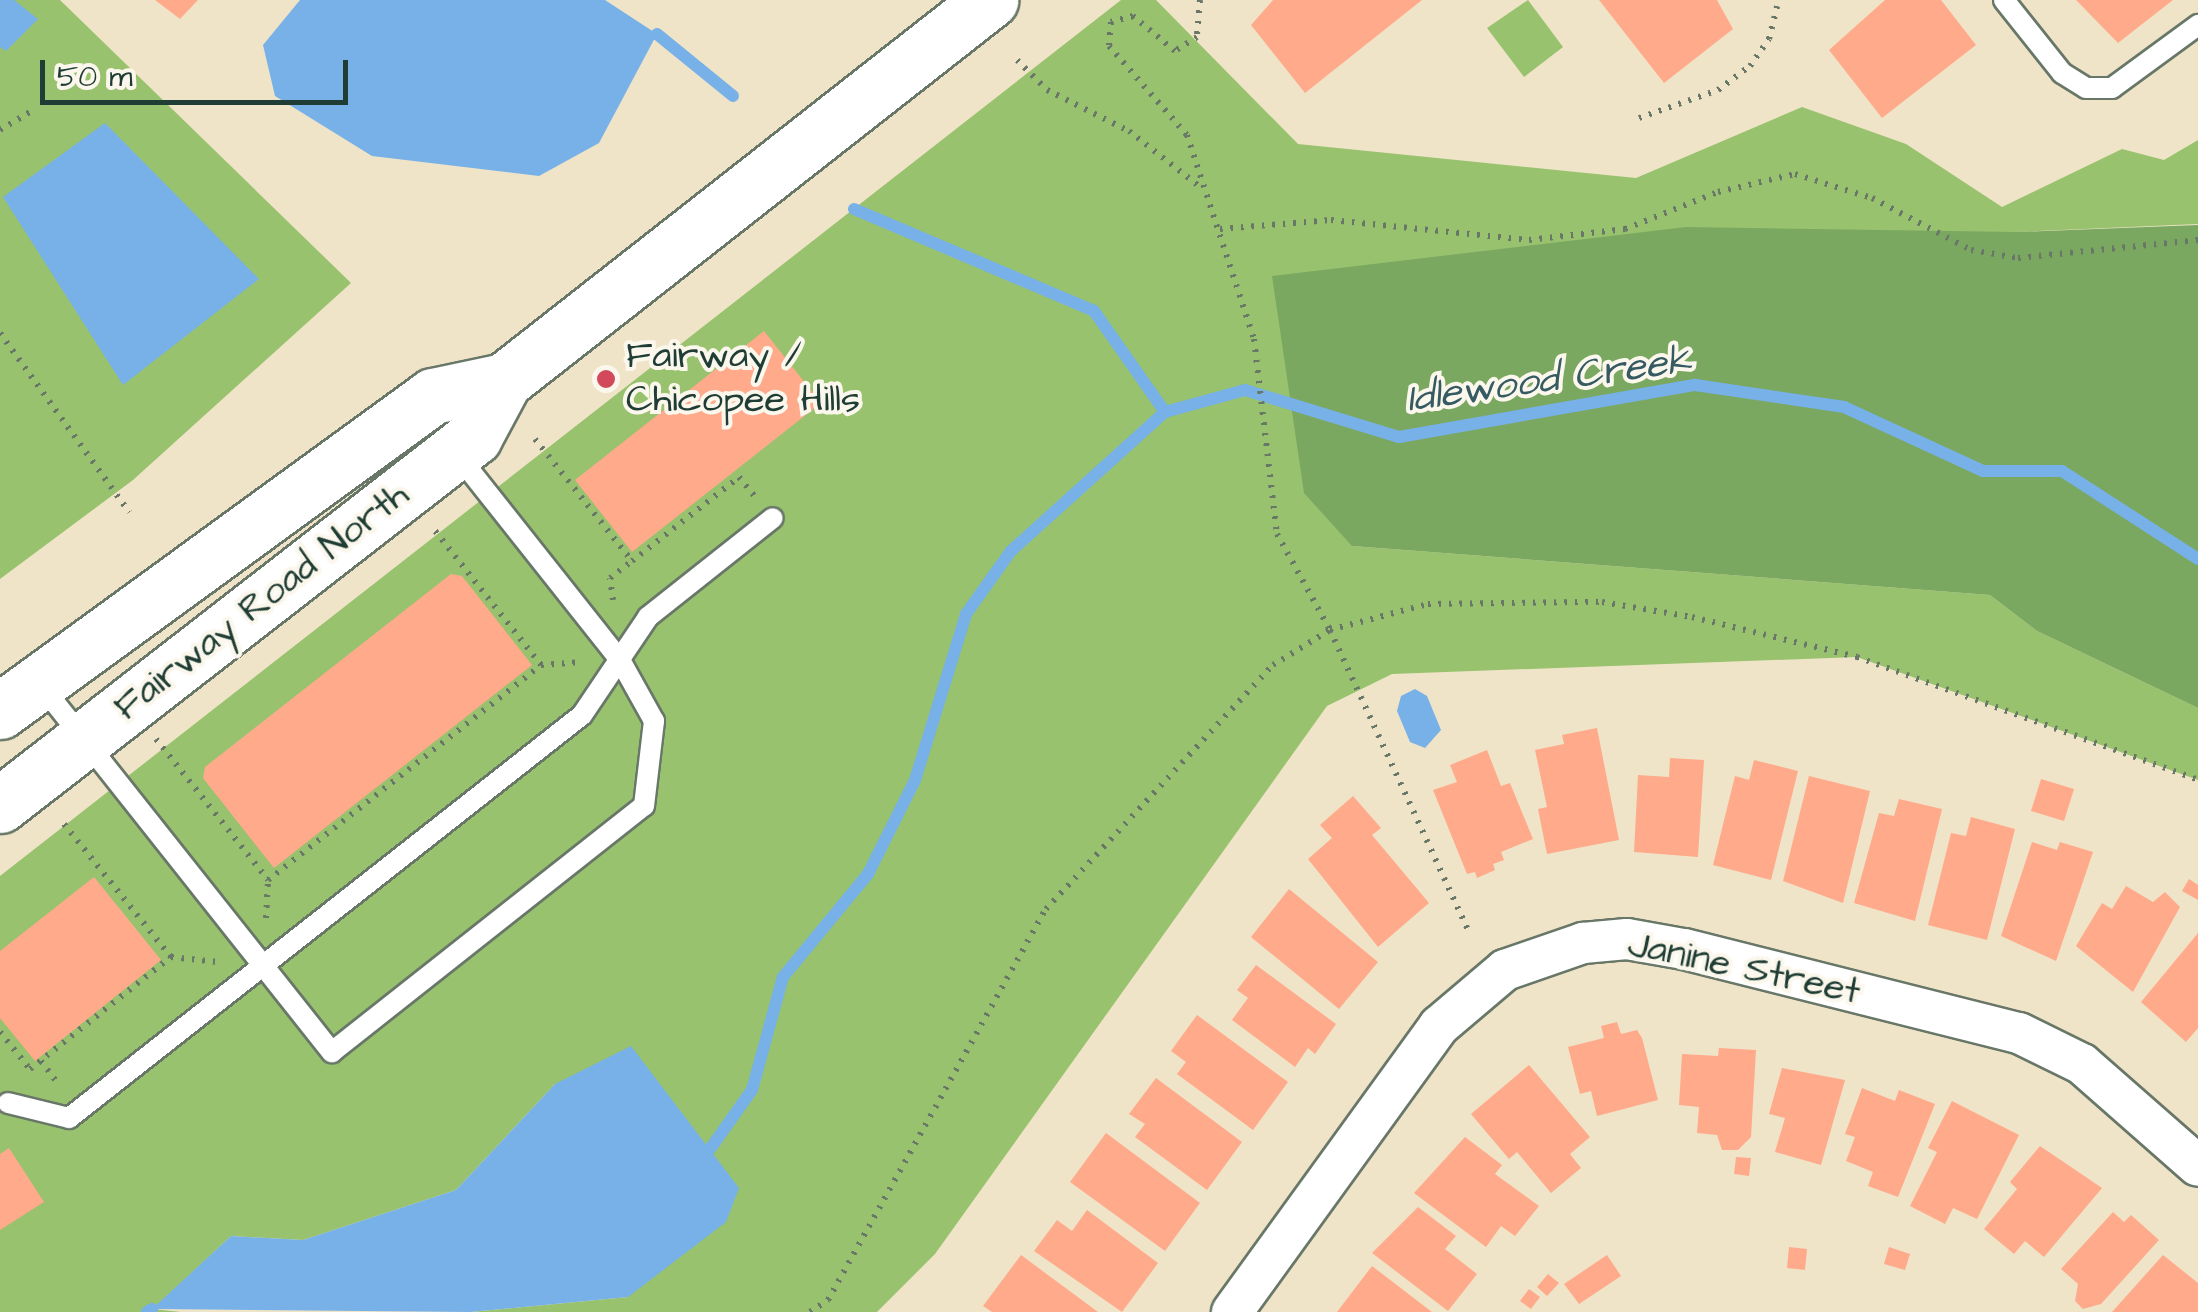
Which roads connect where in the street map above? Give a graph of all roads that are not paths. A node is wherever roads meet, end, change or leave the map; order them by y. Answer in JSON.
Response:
{"nodes":[{"id":1,"x":990,"y":0,"type":"edge"},
{"id":2,"x":2004,"y":0,"type":"edge"},
{"id":3,"x":2198,"y":25,"type":"edge"},
{"id":4,"x":504,"y":382,"type":"junction"},
{"id":5,"x":455,"y":452,"type":"junction"},
{"id":6,"x":773,"y":518,"type":"dead end"},
{"id":7,"x":620,"y":660,"type":"junction"},
{"id":8,"x":19,"y":696,"type":"edge"},
{"id":9,"x":84,"y":739,"type":"junction"},
{"id":10,"x":0,"y":806,"type":"edge"},
{"id":11,"x":264,"y":966,"type":"junction"},
{"id":12,"x":8,"y":1103,"type":"dead end"},
{"id":13,"x":2198,"y":1166,"type":"edge"},
{"id":14,"x":1232,"y":1312,"type":"edge"}],
"edges":[{"from":1,"to":4,"type":"main road","name":"Fairway Road North"},
{"from":2,"to":3,"type":"lane"},
{"from":4,"to":5,"type":"main road","name":"Fairway Road North"},
{"from":4,"to":8,"type":"main road","name":"Fairway Road North"},
{"from":5,"to":7,"type":"lane"},
{"from":5,"to":9,"type":"main road","name":"Fairway Road North"},
{"from":6,"to":7,"type":"lane"},
{"from":7,"to":11,"type":"lane"},
{"from":7,"to":11,"type":"lane"},
{"from":8,"to":9,"type":"lane"},
{"from":9,"to":10,"type":"main road","name":"Fairway Road North"},
{"from":9,"to":11,"type":"lane"},
{"from":11,"to":12,"type":"lane"},
{"from":13,"to":14,"type":"street","name":"Janine Street"}]}
